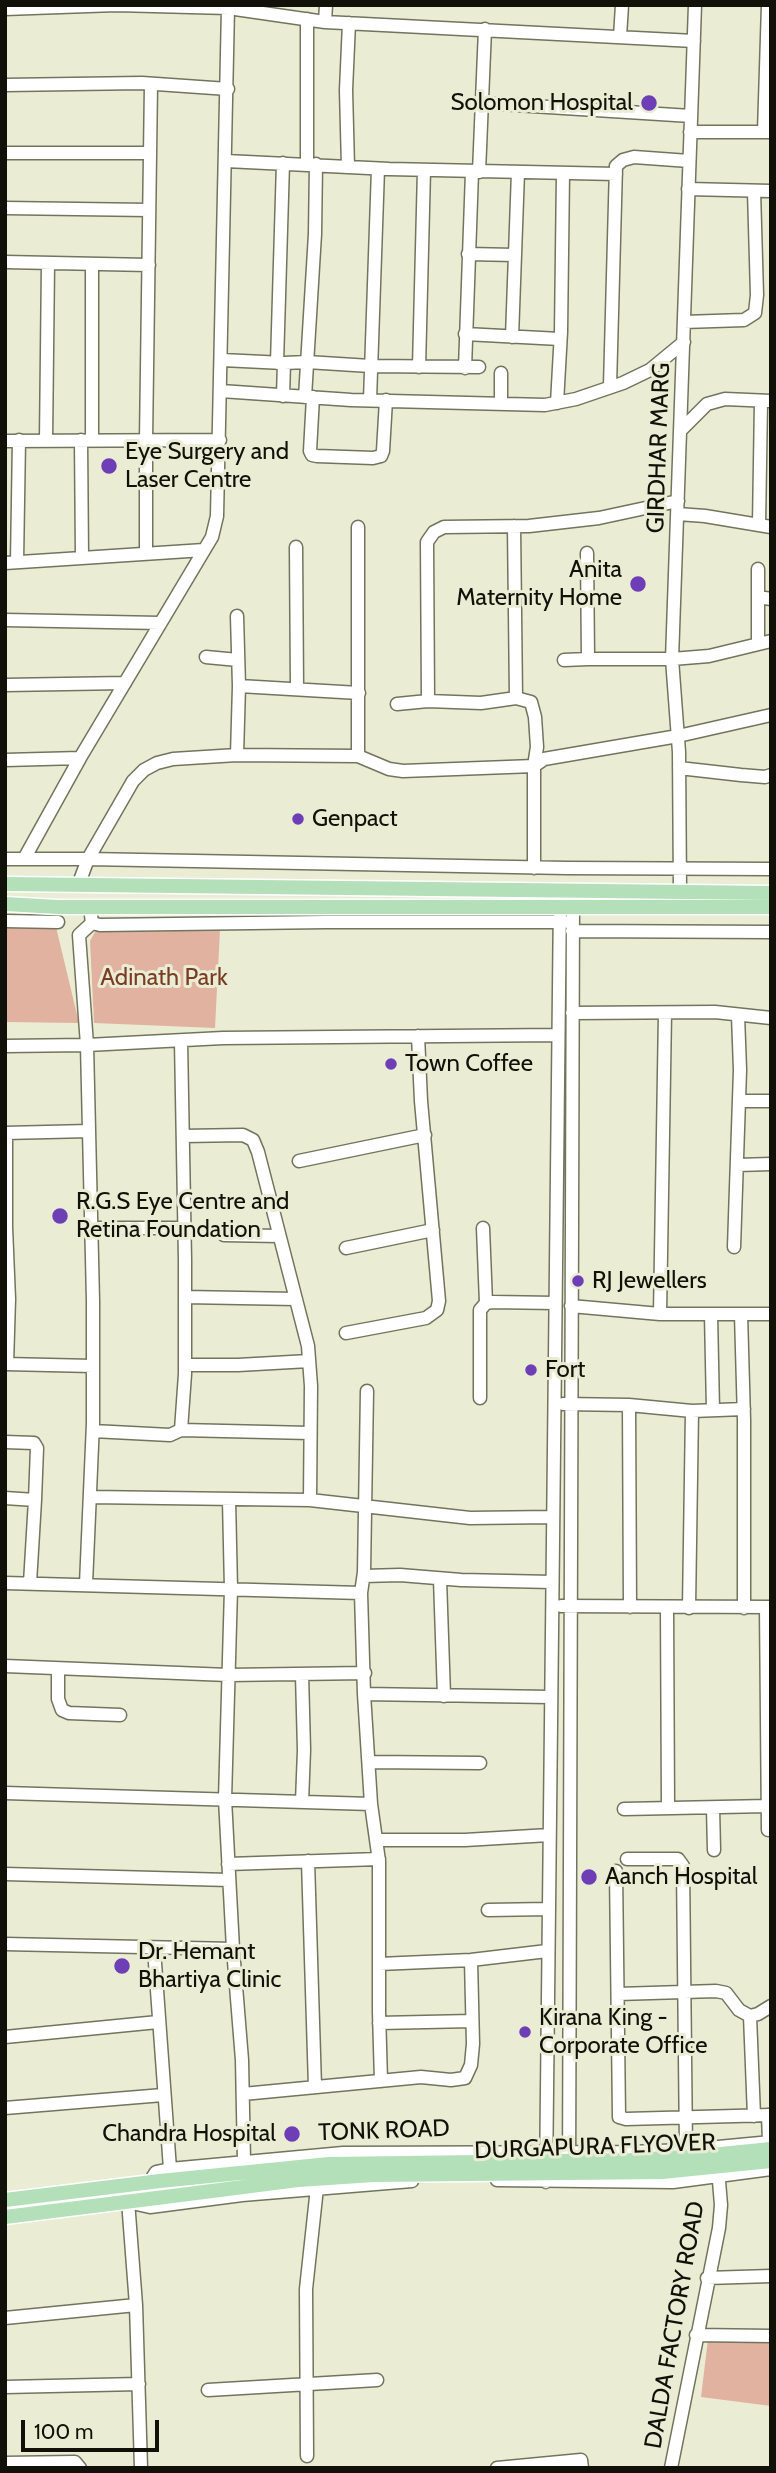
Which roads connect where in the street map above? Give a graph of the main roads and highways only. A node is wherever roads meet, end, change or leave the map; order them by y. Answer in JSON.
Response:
{"nodes":[{"id":1,"x":5,"y":884,"type":"edge"},
{"id":2,"x":771,"y":892,"type":"edge"},
{"id":3,"x":5,"y":904,"type":"edge"},
{"id":4,"x":771,"y":907,"type":"edge"},
{"id":5,"x":770,"y":2144,"type":"edge"},
{"id":6,"x":771,"y":2161,"type":"edge"},
{"id":7,"x":154,"y":2182,"type":"joint"},
{"id":8,"x":5,"y":2200,"type":"edge"},
{"id":9,"x":128,"y":2202,"type":"joint"},
{"id":10,"x":5,"y":2217,"type":"edge"}],
"edges":[{"from":1,"to":2,"type":"main road"},
{"from":3,"to":4,"type":"main road"},
{"from":5,"to":7,"type":"main road","name":"DURGAPURA FLYOVER","bridge":true},
{"from":6,"to":9,"type":"main road","name":"DURGAPURA FLYOVER","bridge":true},
{"from":7,"to":8,"type":"main road","name":"TONK ROAD"},
{"from":9,"to":10,"type":"main road","name":"TONK ROAD"}]}
